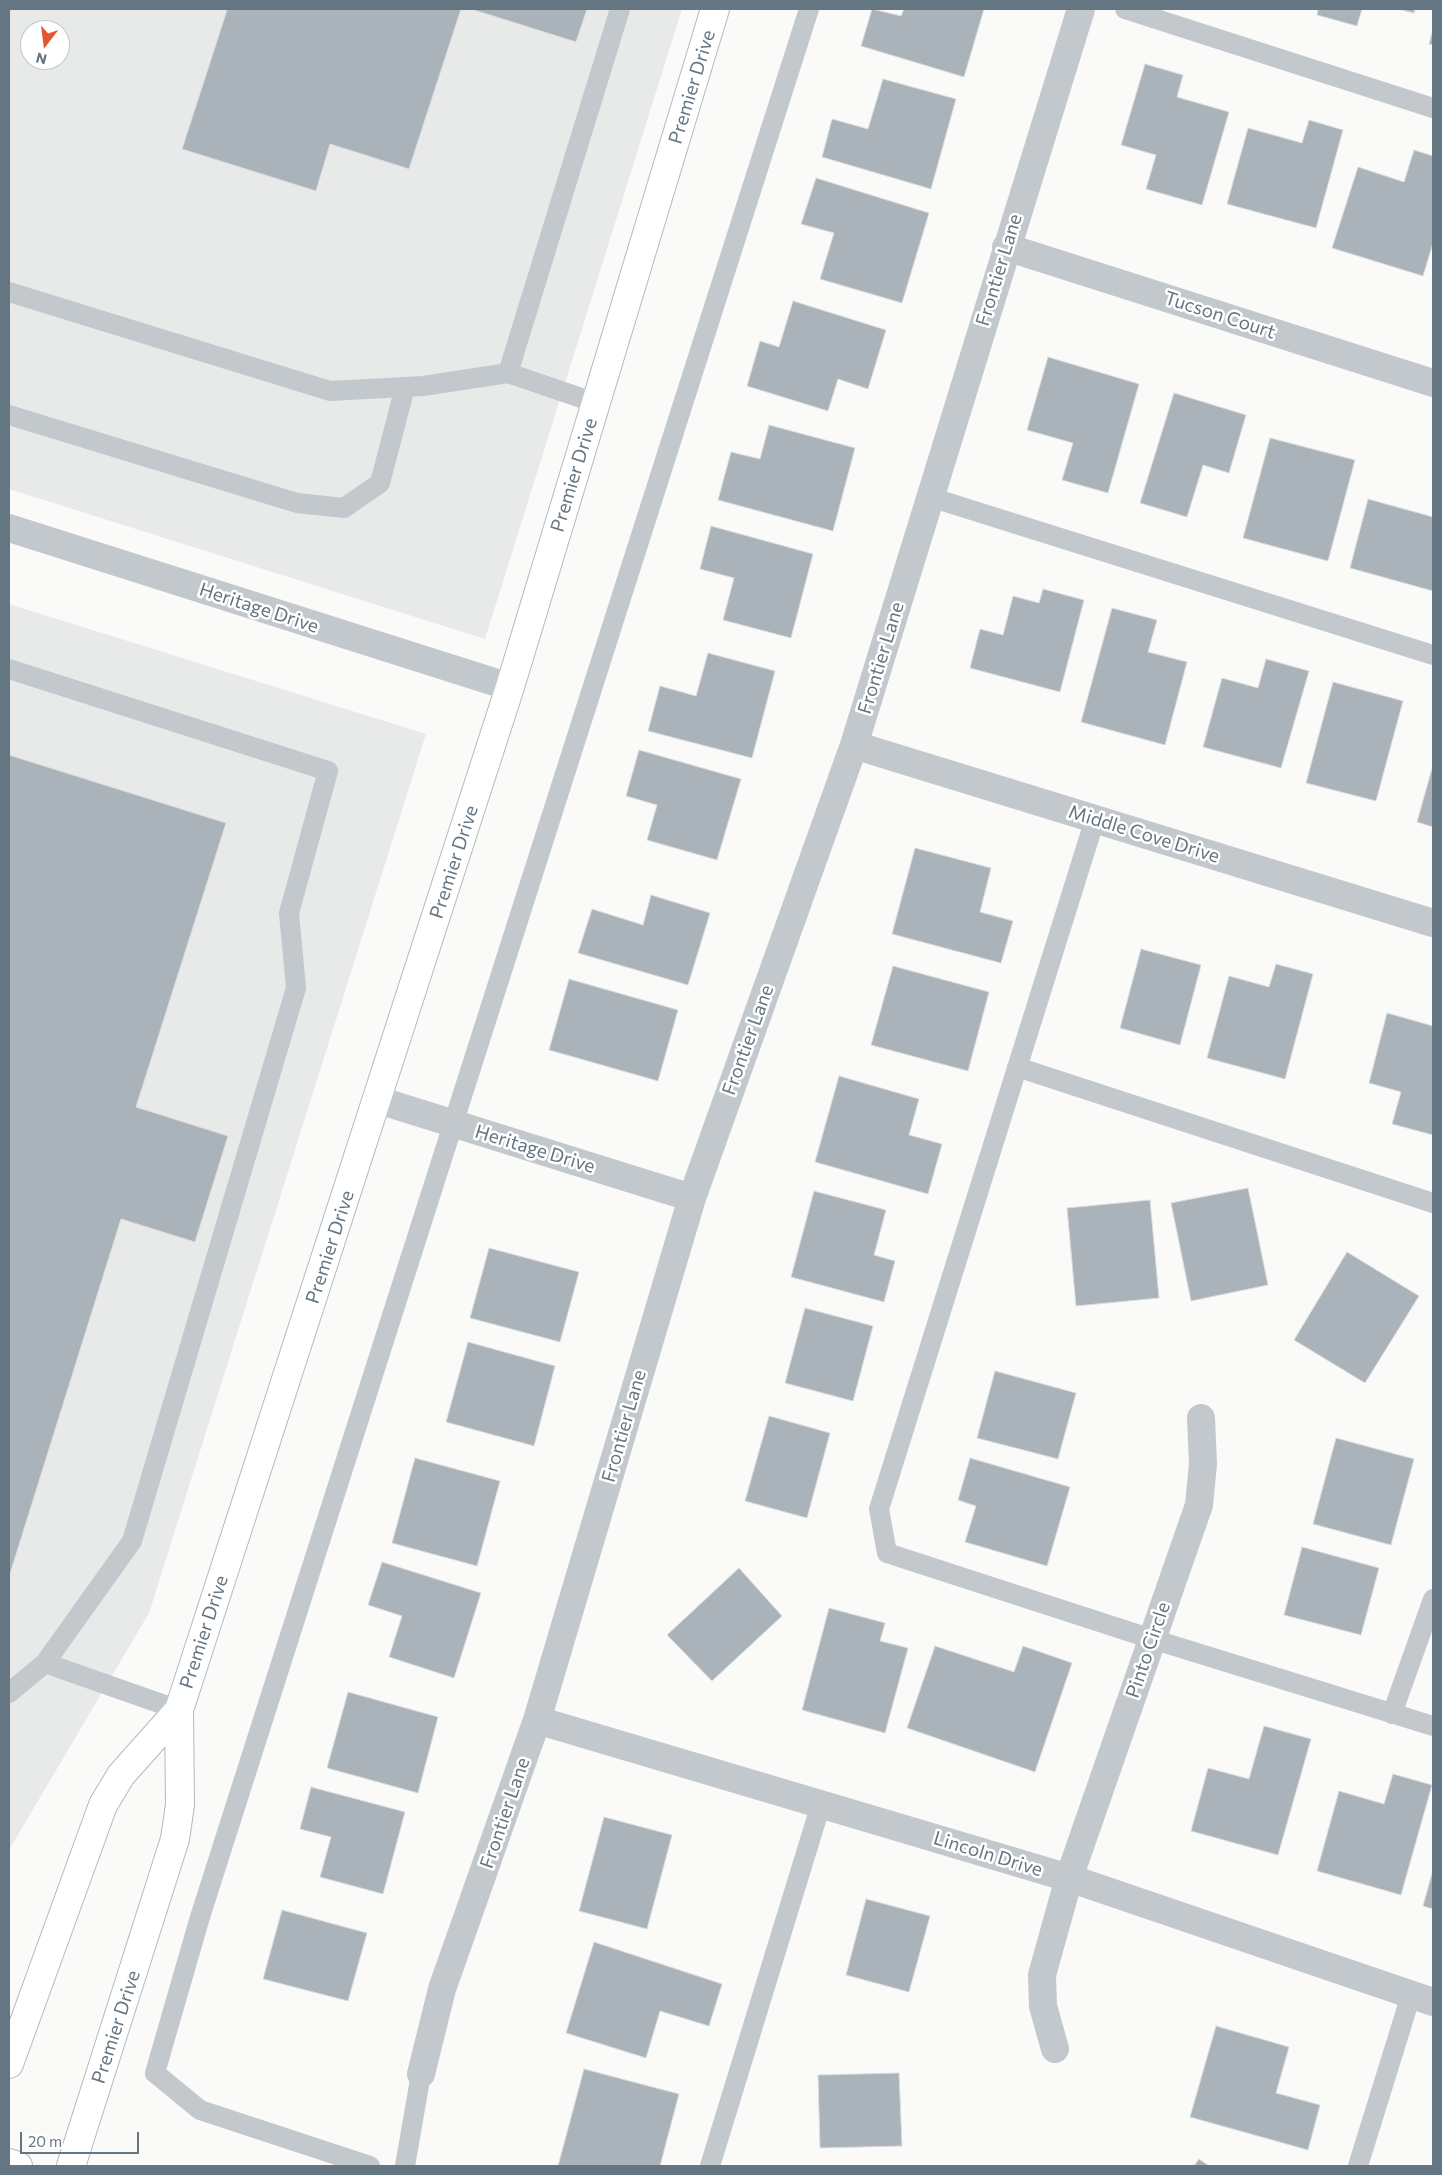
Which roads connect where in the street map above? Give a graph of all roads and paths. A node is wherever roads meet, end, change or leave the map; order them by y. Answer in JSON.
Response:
{"nodes":[{"id":1,"x":620,"y":9,"type":"edge"},
{"id":2,"x":715,"y":9,"type":"edge"},
{"id":3,"x":809,"y":9,"type":"edge"},
{"id":4,"x":1081,"y":9,"type":"edge"},
{"id":5,"x":1125,"y":9,"type":"edge"},
{"id":6,"x":1433,"y":108,"type":"edge"},
{"id":7,"x":1006,"y":247,"type":"junction"},
{"id":8,"x":9,"y":292,"type":"edge"},
{"id":9,"x":508,"y":373,"type":"junction"},
{"id":10,"x":1433,"y":383,"type":"edge"},
{"id":11,"x":405,"y":387,"type":"junction"},
{"id":12,"x":596,"y":403,"type":"junction"},
{"id":13,"x":9,"y":415,"type":"edge"},
{"id":14,"x":930,"y":497,"type":"junction"},
{"id":15,"x":9,"y":528,"type":"edge"},
{"id":16,"x":1433,"y":655,"type":"edge"},
{"id":17,"x":9,"y":669,"type":"edge"},
{"id":18,"x":510,"y":687,"type":"junction"},
{"id":19,"x":854,"y":745,"type":"junction"},
{"id":20,"x":1095,"y":819,"type":"junction"},
{"id":21,"x":1433,"y":922,"type":"edge"},
{"id":22,"x":1017,"y":1067,"type":"junction"},
{"id":23,"x":378,"y":1100,"type":"junction"},
{"id":24,"x":452,"y":1123,"type":"junction"},
{"id":25,"x":692,"y":1198,"type":"junction"},
{"id":26,"x":1433,"y":1203,"type":"edge"},
{"id":27,"x":1201,"y":1418,"type":"dead end"},
{"id":28,"x":1433,"y":1599,"type":"edge"},
{"id":29,"x":1152,"y":1639,"type":"junction"},
{"id":30,"x":45,"y":1663,"type":"junction"},
{"id":31,"x":9,"y":1693,"type":"edge"},
{"id":32,"x":179,"y":1710,"type":"junction"},
{"id":33,"x":1392,"y":1714,"type":"junction"},
{"id":34,"x":538,"y":1720,"type":"junction"},
{"id":35,"x":1433,"y":1726,"type":"edge"},
{"id":36,"x":822,"y":1804,"type":"junction"},
{"id":37,"x":1069,"y":1878,"type":"junction"},
{"id":38,"x":1422,"y":1998,"type":"edge"},
{"id":39,"x":1055,"y":2049,"type":"dead end"},
{"id":40,"x":9,"y":2064,"type":"edge"},
{"id":41,"x":422,"y":2074,"type":"joint"},
{"id":42,"x":9,"y":2163,"type":"edge"},
{"id":43,"x":18,"y":2166,"type":"edge"},
{"id":44,"x":71,"y":2166,"type":"edge"},
{"id":45,"x":370,"y":2166,"type":"edge"},
{"id":46,"x":405,"y":2166,"type":"edge"},
{"id":47,"x":710,"y":2166,"type":"edge"},
{"id":48,"x":1358,"y":2166,"type":"edge"}],
"edges":[{"from":1,"to":9,"type":"lane"},
{"from":2,"to":12,"type":"street","name":"Premier Drive"},
{"from":3,"to":24,"type":"lane"},
{"from":4,"to":7,"type":"street","name":"Frontier Lane"},
{"from":5,"to":6,"type":"lane"},
{"from":7,"to":10,"type":"street","name":"Tucson Court"},
{"from":7,"to":14,"type":"street","name":"Frontier Lane"},
{"from":8,"to":11,"type":"lane"},
{"from":9,"to":11,"type":"lane"},
{"from":9,"to":12,"type":"lane"},
{"from":11,"to":13,"type":"lane"},
{"from":12,"to":18,"type":"street","name":"Premier Drive"},
{"from":14,"to":16,"type":"lane"},
{"from":14,"to":19,"type":"street","name":"Frontier Lane"},
{"from":15,"to":18,"type":"street","name":"Heritage Drive"},
{"from":17,"to":30,"type":"lane"},
{"from":18,"to":23,"type":"street","name":"Premier Drive"},
{"from":19,"to":20,"type":"street","name":"Middle Cove Drive"},
{"from":19,"to":25,"type":"street","name":"Frontier Lane"},
{"from":20,"to":21,"type":"street","name":"Middle Cove Drive"},
{"from":20,"to":22,"type":"lane"},
{"from":22,"to":26,"type":"lane"},
{"from":22,"to":29,"type":"lane"},
{"from":23,"to":24,"type":"street","name":"Heritage Drive"},
{"from":23,"to":32,"type":"street","name":"Premier Drive"},
{"from":24,"to":25,"type":"street","name":"Heritage Drive"},
{"from":24,"to":45,"type":"lane"},
{"from":25,"to":34,"type":"street","name":"Frontier Lane"},
{"from":27,"to":29,"type":"street","name":"Pinto Circle"},
{"from":28,"to":33,"type":"lane"},
{"from":29,"to":33,"type":"lane"},
{"from":29,"to":37,"type":"street","name":"Pinto Circle"},
{"from":30,"to":31,"type":"lane"},
{"from":30,"to":32,"type":"lane"},
{"from":32,"to":40,"type":"street","name":"Premier Drive"},
{"from":32,"to":44,"type":"street","name":"Premier Drive"},
{"from":33,"to":35,"type":"lane"},
{"from":34,"to":36,"type":"street","name":"Lincoln Drive"},
{"from":34,"to":41,"type":"street","name":"Frontier Lane"},
{"from":36,"to":37,"type":"street","name":"Lincoln Drive"},
{"from":36,"to":47,"type":"lane"},
{"from":37,"to":38,"type":"street","name":"Lincoln Drive"},
{"from":37,"to":39,"type":"street","name":"Pinto Circle"},
{"from":38,"to":48,"type":"lane"},
{"from":41,"to":46,"type":"lane"},
{"from":42,"to":43,"type":"street"}]}
